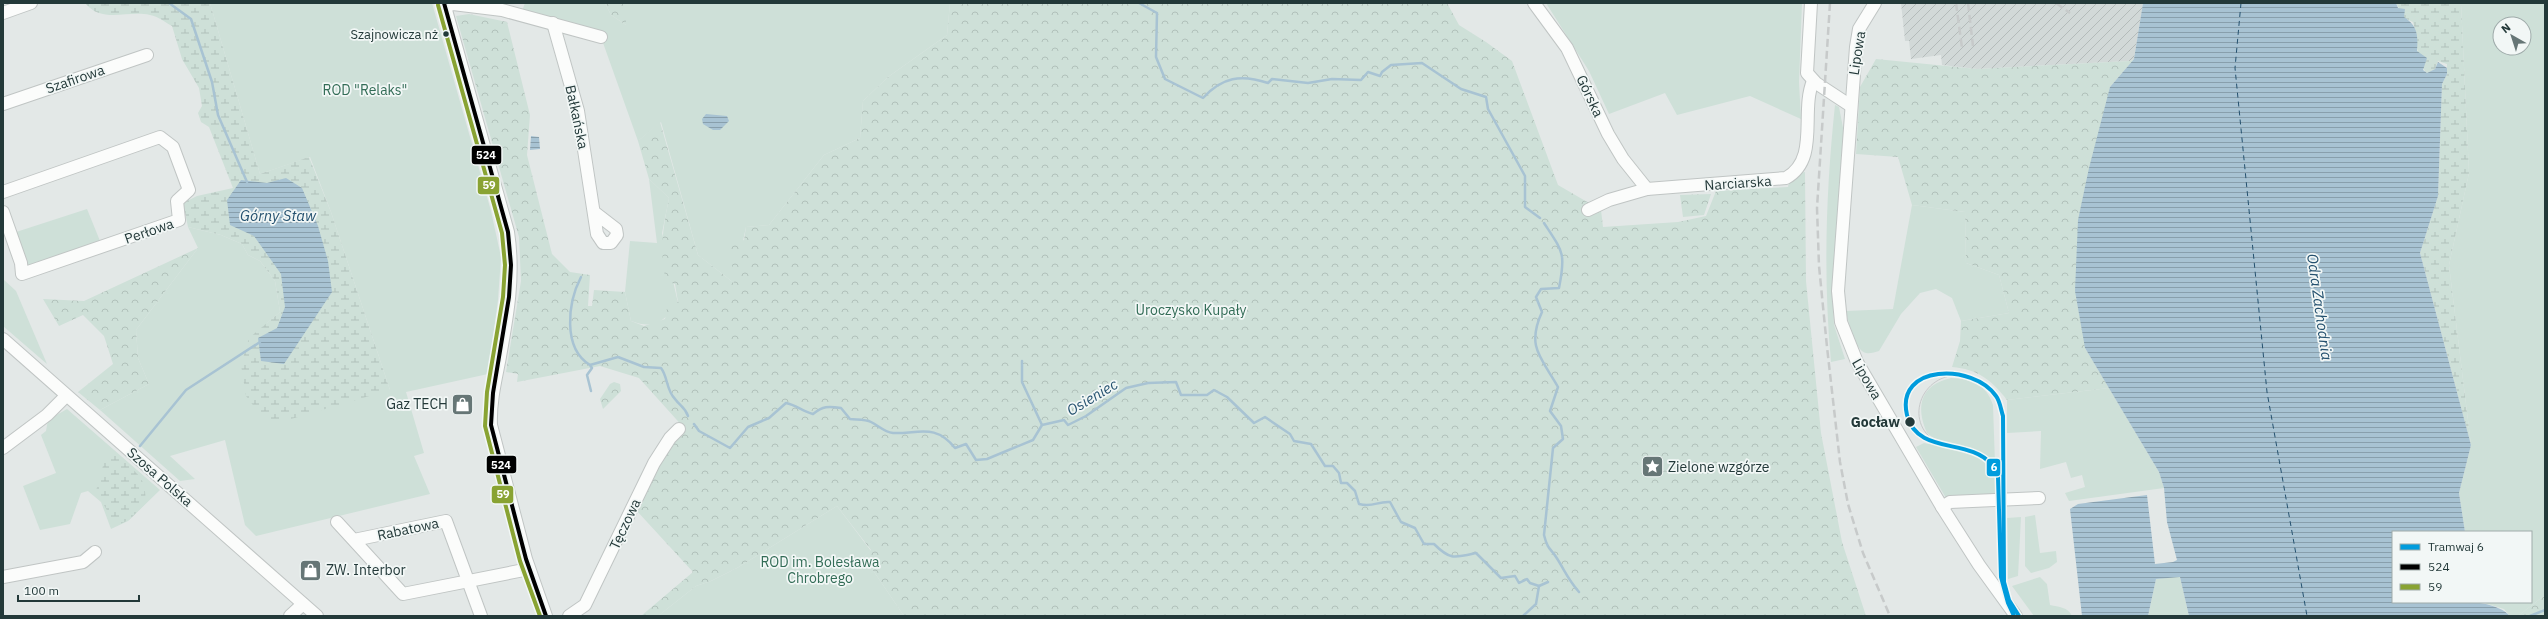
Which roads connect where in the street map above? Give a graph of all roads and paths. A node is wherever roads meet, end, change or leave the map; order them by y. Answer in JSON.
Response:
{"nodes":[{"id":1,"x":31,"y":3,"type":"edge"},
{"id":2,"x":1534,"y":3,"type":"edge"},
{"id":3,"x":1811,"y":3,"type":"edge"},
{"id":4,"x":1875,"y":3,"type":"edge"},
{"id":5,"x":444,"y":5,"type":"edge"},
{"id":6,"x":485,"y":6,"type":"edge"},
{"id":7,"x":3,"y":13,"type":"edge"},
{"id":8,"x":553,"y":23,"type":"junction"},
{"id":9,"x":601,"y":37,"type":"dead end"},
{"id":10,"x":147,"y":55,"type":"dead end"},
{"id":11,"x":1813,"y":81,"type":"junction"},
{"id":12,"x":3,"y":104,"type":"edge"},
{"id":13,"x":1851,"y":106,"type":"junction"},
{"id":14,"x":1647,"y":189,"type":"junction"},
{"id":15,"x":3,"y":192,"type":"edge"},
{"id":16,"x":1588,"y":210,"type":"dead end"},
{"id":17,"x":3,"y":212,"type":"edge"},
{"id":18,"x":594,"y":212,"type":"dead end"},
{"id":19,"x":3,"y":339,"type":"edge"},
{"id":20,"x":66,"y":396,"type":"junction"},
{"id":21,"x":679,"y":429,"type":"dead end"},
{"id":22,"x":3,"y":448,"type":"edge"},
{"id":23,"x":2039,"y":498,"type":"dead end"},
{"id":24,"x":1942,"y":507,"type":"junction"},
{"id":25,"x":337,"y":522,"type":"dead end"},
{"id":26,"x":354,"y":540,"type":"junction"},
{"id":27,"x":95,"y":552,"type":"dead end"},
{"id":28,"x":529,"y":569,"type":"junction"},
{"id":29,"x":3,"y":577,"type":"edge"},
{"id":30,"x":468,"y":581,"type":"junction"},
{"id":31,"x":303,"y":604,"type":"junction"},
{"id":32,"x":290,"y":616,"type":"edge"},
{"id":33,"x":317,"y":616,"type":"edge"},
{"id":34,"x":481,"y":616,"type":"edge"},
{"id":35,"x":546,"y":616,"type":"edge"},
{"id":36,"x":569,"y":616,"type":"edge"},
{"id":37,"x":2016,"y":616,"type":"edge"}],
"edges":[{"from":1,"to":7,"type":"street"},
{"from":2,"to":14,"type":"street","name":"Górska"},
{"from":3,"to":11,"type":"street"},
{"from":4,"to":13,"type":"street","name":"Lipowa"},
{"from":5,"to":6,"type":"street"},
{"from":5,"to":28,"type":"street"},
{"from":6,"to":8,"type":"street"},
{"from":8,"to":9,"type":"street"},
{"from":8,"to":18,"type":"street","name":"Bałkańska"},
{"from":10,"to":12,"type":"street","name":"Szafirowa"},
{"from":11,"to":13,"type":"street"},
{"from":11,"to":14,"type":"street","name":"Narciarska"},
{"from":13,"to":24,"type":"street","name":"Lipowa"},
{"from":14,"to":16,"type":"street","name":"Narciarska"},
{"from":15,"to":17,"type":"street","name":"Perłowa"},
{"from":19,"to":20,"type":"street","name":"Szosa Polska"},
{"from":20,"to":22,"type":"street"},
{"from":20,"to":31,"type":"street","name":"Szosa Polska"},
{"from":21,"to":36,"type":"street","name":"Tęczowa"},
{"from":23,"to":24,"type":"street"},
{"from":24,"to":37,"type":"street","name":"Lipowa"},
{"from":25,"to":26,"type":"street","name":"Rabatowa"},
{"from":26,"to":30,"type":"street","name":"Rabatowa"},
{"from":26,"to":30,"type":"street","name":"Rabatowa"},
{"from":27,"to":29,"type":"street"},
{"from":28,"to":30,"type":"street"},
{"from":28,"to":35,"type":"street"},
{"from":30,"to":34,"type":"street"},
{"from":31,"to":32,"type":"street"},
{"from":31,"to":33,"type":"street","name":"Szosa Polska"}]}
